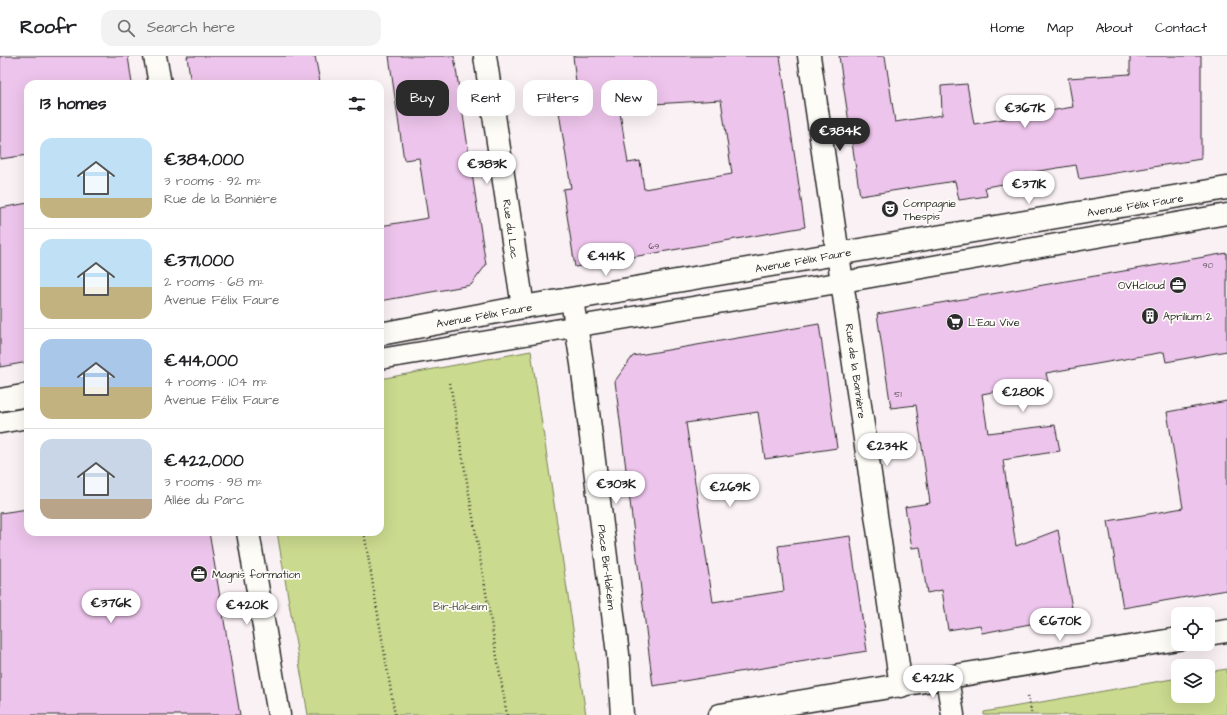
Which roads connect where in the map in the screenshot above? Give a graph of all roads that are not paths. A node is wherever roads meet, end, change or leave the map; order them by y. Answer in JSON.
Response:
{"nodes":[{"id":1,"x":155,"y":56,"type":"edge"},
{"id":2,"x":485,"y":56,"type":"edge"},
{"id":3,"x":809,"y":56,"type":"edge"},
{"id":4,"x":159,"y":80,"type":"edge"},
{"id":5,"x":1227,"y":188,"type":"edge"},
{"id":6,"x":1227,"y":214,"type":"edge"},
{"id":7,"x":838,"y":254,"type":"junction"},
{"id":8,"x":843,"y":282,"type":"junction"},
{"id":9,"x":572,"y":300,"type":"junction"},
{"id":10,"x":523,"y":307,"type":"junction"},
{"id":11,"x":576,"y":326,"type":"junction"},
{"id":12,"x":384,"y":333,"type":"edge"},
{"id":13,"x":384,"y":358,"type":"edge"},
{"id":14,"x":24,"y":396,"type":"edge"},
{"id":15,"x":0,"y":400,"type":"edge"},
{"id":16,"x":24,"y":419,"type":"edge"},
{"id":17,"x":0,"y":423,"type":"edge"},
{"id":18,"x":249,"y":536,"type":"edge"},
{"id":19,"x":1227,"y":631,"type":"edge"},
{"id":20,"x":1215,"y":633,"type":"edge"},
{"id":21,"x":1171,"y":640,"type":"edge"},
{"id":22,"x":947,"y":678,"type":"junction"},
{"id":23,"x":901,"y":686,"type":"junction"},
{"id":24,"x":279,"y":715,"type":"edge"},
{"id":25,"x":622,"y":715,"type":"edge"},
{"id":26,"x":720,"y":715,"type":"edge"},
{"id":27,"x":953,"y":715,"type":"edge"}],
"edges":[{"from":1,"to":4,"type":"street"},
{"from":2,"to":10,"type":"street","name":"Rue du Lac"},
{"from":3,"to":7,"type":"street","name":"Rue de la Bannière"},
{"from":5,"to":7,"type":"street","name":"Avenue Félix Faure"},
{"from":6,"to":8,"type":"lane"},
{"from":7,"to":8,"type":"street","name":"Rue de la Bannière"},
{"from":7,"to":9,"type":"street","name":"Avenue Félix Faure"},
{"from":8,"to":11,"type":"lane"},
{"from":8,"to":23,"type":"street","name":"Rue de la Bannière"},
{"from":9,"to":10,"type":"street","name":"Avenue Félix Faure"},
{"from":9,"to":11,"type":"street","name":"Place Bir-Hakeim"},
{"from":10,"to":12,"type":"street","name":"Avenue Félix Faure"},
{"from":11,"to":13,"type":"lane"},
{"from":11,"to":25,"type":"street","name":"Place Bir-Hakeim"},
{"from":14,"to":15,"type":"street"},
{"from":16,"to":17,"type":"lane"},
{"from":18,"to":24,"type":"street"},
{"from":19,"to":20,"type":"street"},
{"from":21,"to":22,"type":"street"},
{"from":22,"to":23,"type":"street"},
{"from":22,"to":27,"type":"street"},
{"from":23,"to":26,"type":"street"}]}
